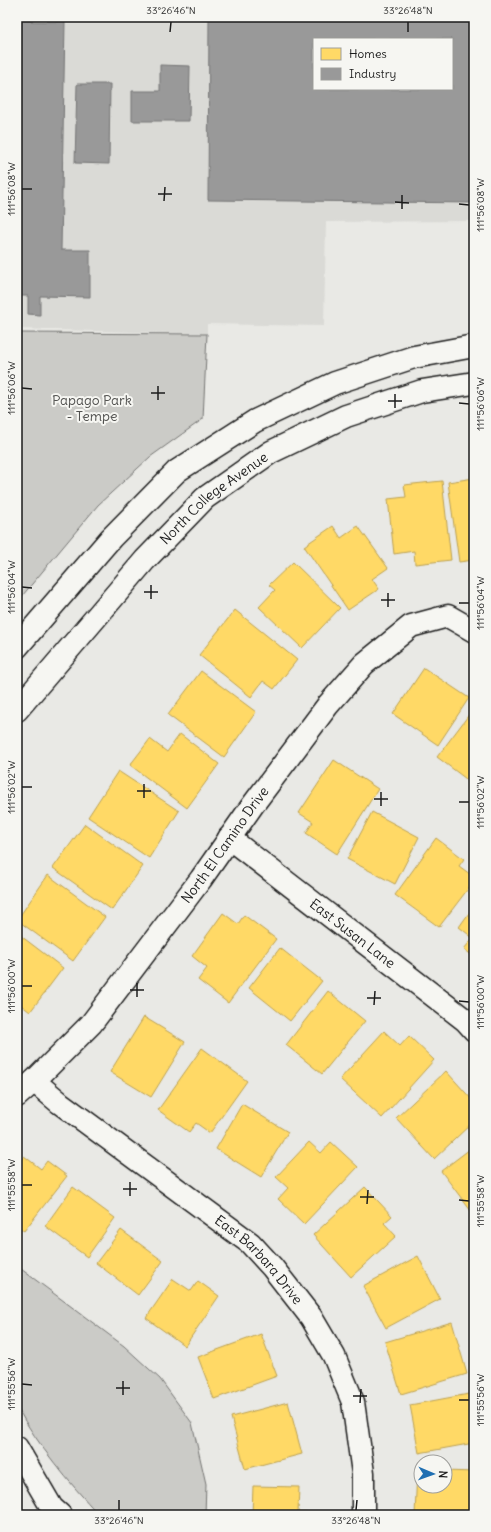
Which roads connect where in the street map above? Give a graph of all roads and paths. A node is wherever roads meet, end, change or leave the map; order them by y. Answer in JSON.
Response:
{"nodes":[{"id":1,"x":474,"y":346,"type":"edge"},
{"id":2,"x":474,"y":383,"type":"edge"},
{"id":3,"x":474,"y":631,"type":"edge"},
{"id":4,"x":17,"y":647,"type":"edge"},
{"id":5,"x":17,"y":710,"type":"edge"},
{"id":6,"x":229,"y":838,"type":"junction"},
{"id":7,"x":474,"y":1030,"type":"edge"},
{"id":8,"x":34,"y":1081,"type":"junction"},
{"id":9,"x":17,"y":1096,"type":"edge"},
{"id":10,"x":17,"y":1448,"type":"edge"},
{"id":11,"x":52,"y":1513,"type":"edge"},
{"id":12,"x":363,"y":1515,"type":"edge"}],
"edges":[{"from":1,"to":4,"type":"street"},
{"from":2,"to":5,"type":"street","name":"North College Avenue"},
{"from":3,"to":6,"type":"street","name":"North El Camino Drive"},
{"from":6,"to":7,"type":"street","name":"East Susan Lane"},
{"from":6,"to":8,"type":"street","name":"North El Camino Drive"},
{"from":8,"to":9,"type":"street","name":"North El Camino Drive"},
{"from":8,"to":12,"type":"street","name":"East Barbara Drive"},
{"from":10,"to":11,"type":"street"}]}
